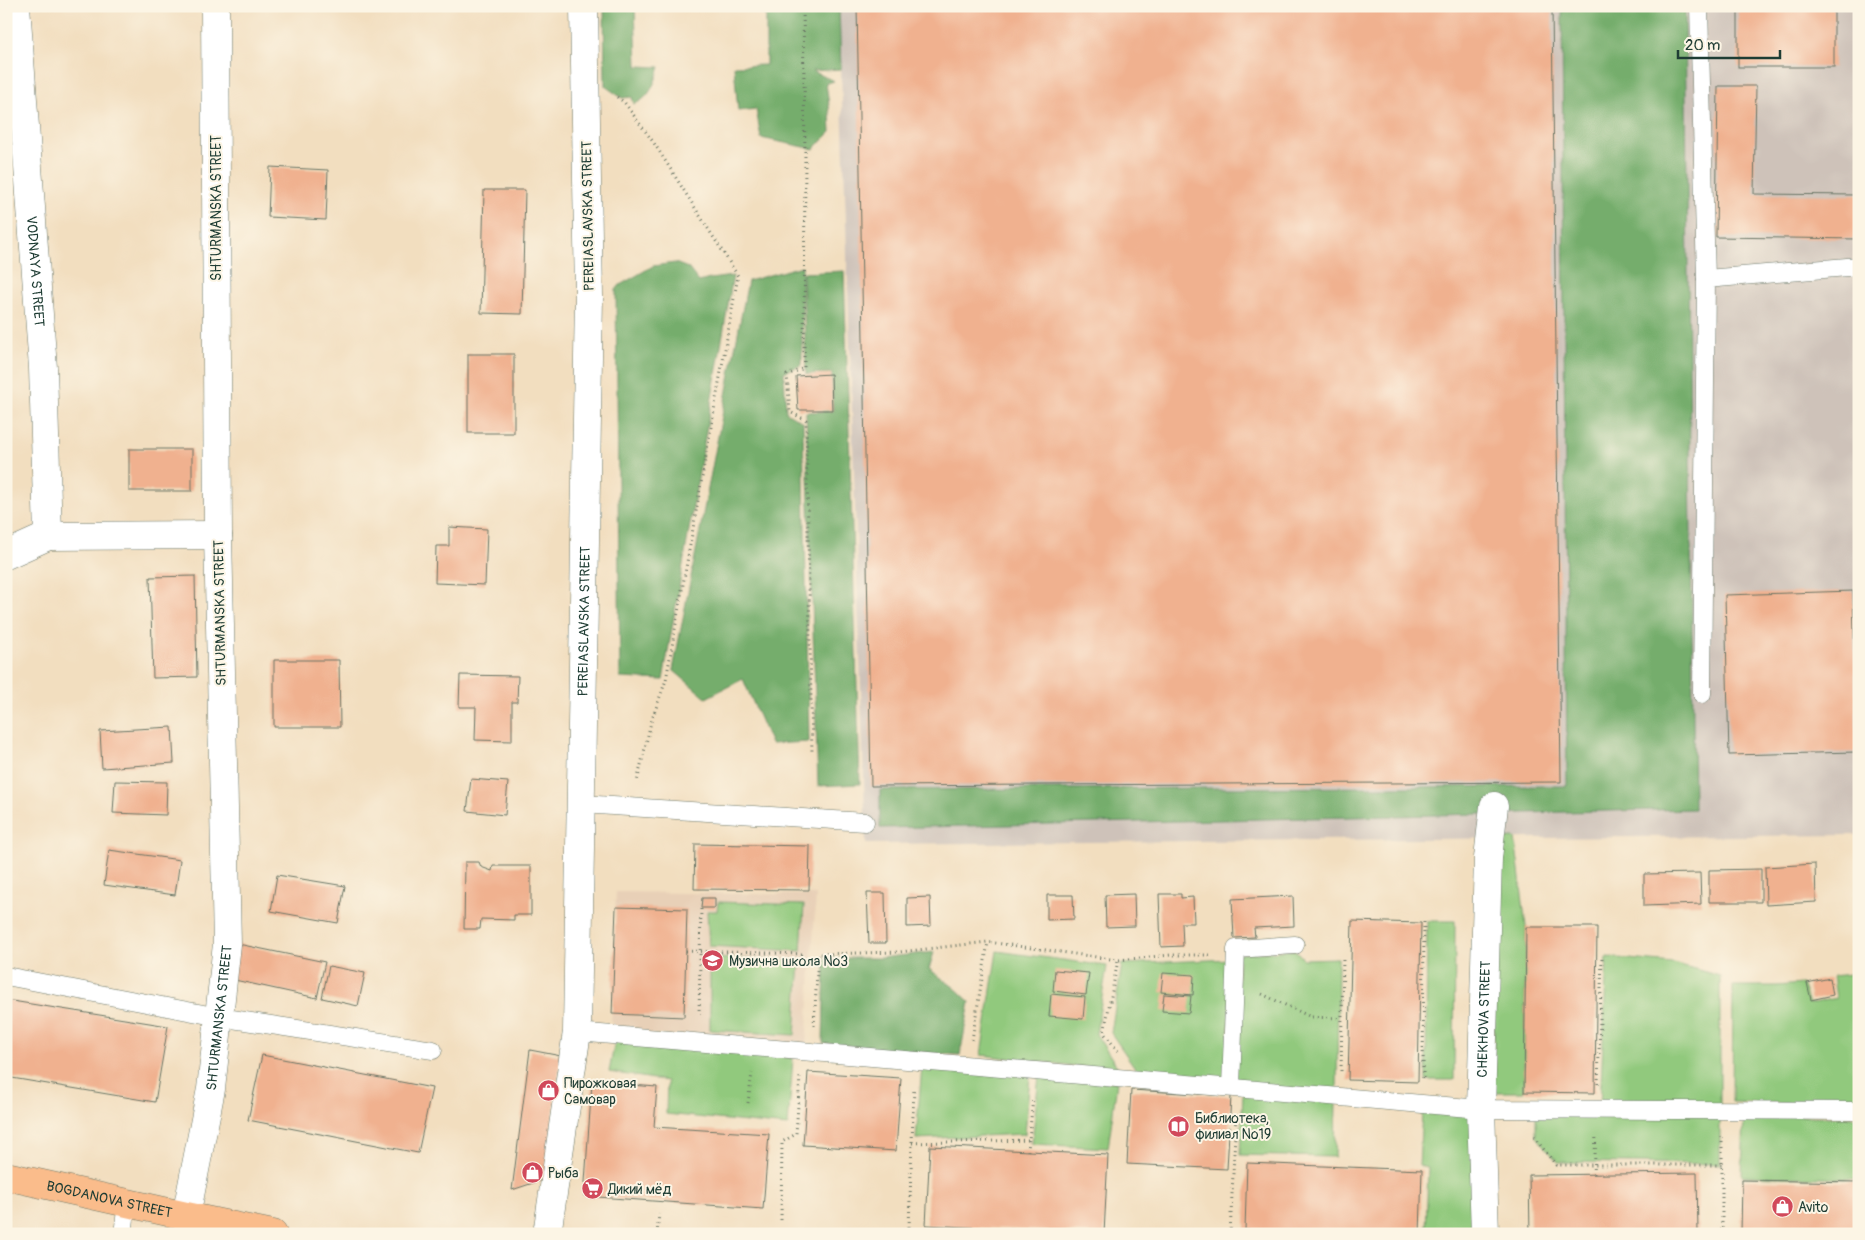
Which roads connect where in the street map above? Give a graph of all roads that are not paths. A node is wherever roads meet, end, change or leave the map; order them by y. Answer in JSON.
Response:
{"nodes":[{"id":1,"x":16,"y":6,"type":"edge"},
{"id":2,"x":215,"y":6,"type":"edge"},
{"id":3,"x":584,"y":6,"type":"edge"},
{"id":4,"x":1699,"y":6,"type":"edge"},
{"id":5,"x":1859,"y":266,"type":"edge"},
{"id":6,"x":1706,"y":279,"type":"junction"},
{"id":7,"x":218,"y":535,"type":"junction"},
{"id":8,"x":48,"y":536,"type":"junction"},
{"id":9,"x":6,"y":555,"type":"edge"},
{"id":10,"x":1702,"y":694,"type":"dead end"},
{"id":11,"x":581,"y":804,"type":"junction"},
{"id":12,"x":1494,"y":806,"type":"dead end"},
{"id":13,"x":865,"y":822,"type":"dead end"},
{"id":14,"x":1296,"y":945,"type":"dead end"},
{"id":15,"x":6,"y":976,"type":"edge"},
{"id":16,"x":219,"y":1017,"type":"junction"},
{"id":17,"x":577,"y":1032,"type":"junction"},
{"id":18,"x":433,"y":1050,"type":"dead end"},
{"id":19,"x":1234,"y":1088,"type":"junction"},
{"id":20,"x":1481,"y":1109,"type":"junction"},
{"id":21,"x":1859,"y":1111,"type":"edge"},
{"id":22,"x":6,"y":1176,"type":"edge"},
{"id":23,"x":127,"y":1203,"type":"junction"},
{"id":24,"x":186,"y":1216,"type":"junction"},
{"id":25,"x":123,"y":1234,"type":"edge"},
{"id":26,"x":273,"y":1234,"type":"edge"},
{"id":27,"x":547,"y":1234,"type":"edge"},
{"id":28,"x":1484,"y":1234,"type":"edge"}],
"edges":[{"from":1,"to":8,"type":"street","name":"VODNAYA STREET"},
{"from":2,"to":7,"type":"street","name":"SHTURMANSKA STREET"},
{"from":3,"to":11,"type":"street","name":"PEREIASLAVSKA STREET"},
{"from":4,"to":6,"type":"lane"},
{"from":5,"to":6,"type":"lane"},
{"from":6,"to":10,"type":"lane"},
{"from":7,"to":8,"type":"street"},
{"from":7,"to":16,"type":"street","name":"SHTURMANSKA STREET"},
{"from":8,"to":9,"type":"street"},
{"from":11,"to":13,"type":"lane"},
{"from":11,"to":17,"type":"street","name":"PEREIASLAVSKA STREET"},
{"from":12,"to":20,"type":"street","name":"CHEKHOVA STREET"},
{"from":14,"to":19,"type":"lane"},
{"from":15,"to":16,"type":"lane"},
{"from":16,"to":18,"type":"lane"},
{"from":16,"to":24,"type":"street","name":"SHTURMANSKA STREET"},
{"from":17,"to":19,"type":"lane"},
{"from":17,"to":27,"type":"street","name":"PEREIASLAVSKA STREET"},
{"from":19,"to":20,"type":"lane"},
{"from":20,"to":21,"type":"lane"},
{"from":20,"to":28,"type":"street","name":"CHEKHOVA STREET"},
{"from":22,"to":23,"type":"main road","name":"BOGDANOVA STREET"},
{"from":23,"to":24,"type":"main road","name":"BOGDANOVA STREET"},
{"from":23,"to":25,"type":"lane"},
{"from":24,"to":26,"type":"main road","name":"BOGDANOVA STREET"}]}
